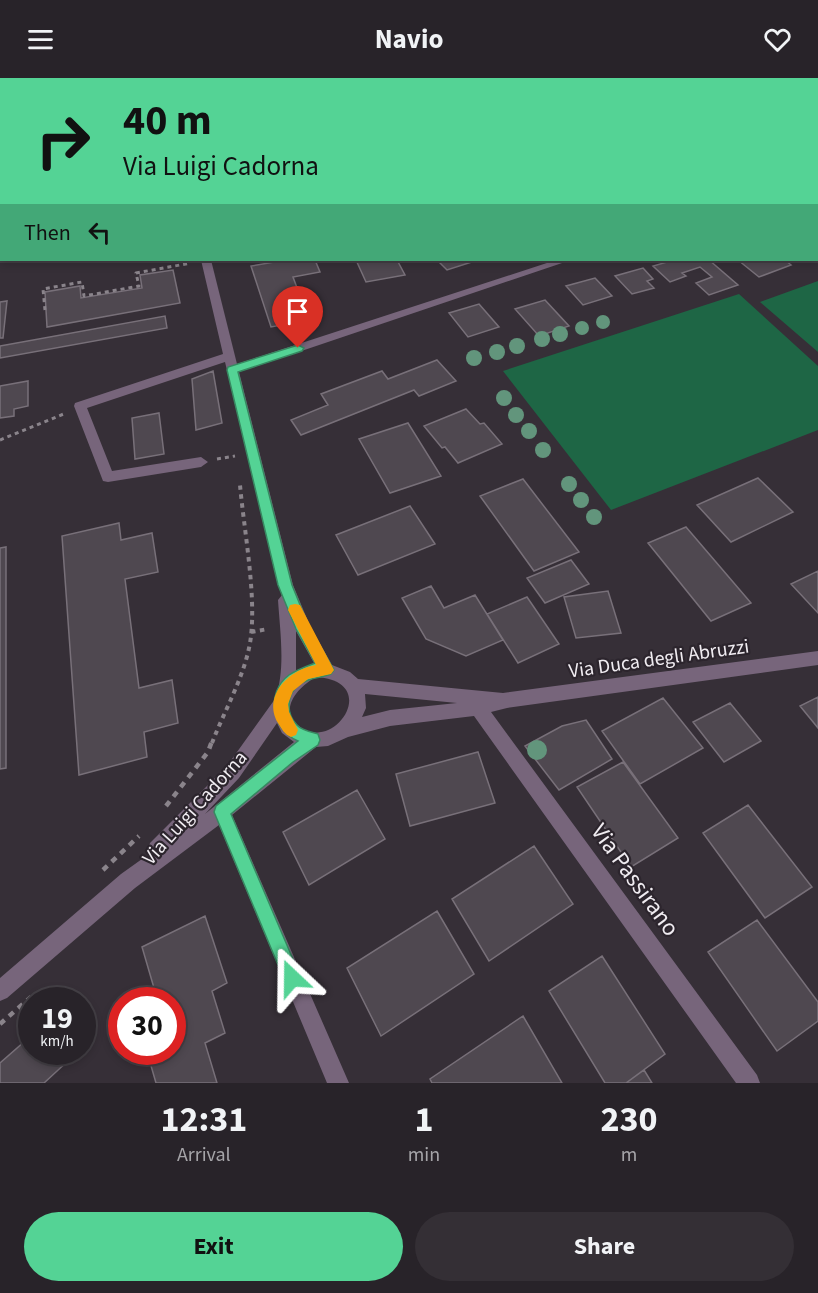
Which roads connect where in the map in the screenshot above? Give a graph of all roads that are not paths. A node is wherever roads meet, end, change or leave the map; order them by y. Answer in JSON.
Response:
{"nodes":[{"id":1,"x":207,"y":261,"type":"edge"},
{"id":2,"x":563,"y":261,"type":"edge"},
{"id":3,"x":230,"y":356,"type":"junction"},
{"id":4,"x":232,"y":370,"type":"junction"},
{"id":5,"x":201,"y":462,"type":"dead end"},
{"id":6,"x":285,"y":585,"type":"junction"},
{"id":7,"x":818,"y":658,"type":"edge"},
{"id":8,"x":326,"y":670,"type":"junction"},
{"id":9,"x":354,"y":686,"type":"junction"},
{"id":10,"x":284,"y":695,"type":"junction"},
{"id":11,"x":507,"y":700,"type":"junction"},
{"id":12,"x":478,"y":708,"type":"junction"},
{"id":13,"x":344,"y":730,"type":"junction"},
{"id":14,"x":312,"y":740,"type":"junction"},
{"id":15,"x":222,"y":812,"type":"junction"},
{"id":16,"x":128,"y":881,"type":"junction"},
{"id":17,"x":0,"y":991,"type":"edge"},
{"id":18,"x":338,"y":1083,"type":"edge"},
{"id":19,"x":749,"y":1083,"type":"edge"}],
"edges":[{"from":1,"to":3,"type":"street"},
{"from":2,"to":4,"type":"street"},
{"from":3,"to":4,"type":"street"},
{"from":3,"to":5,"type":"street"},
{"from":4,"to":6,"type":"street"},
{"from":6,"to":8,"type":"street"},
{"from":6,"to":10,"type":"street"},
{"from":7,"to":11,"type":"street","name":"Via Duca degli Abruzzi"},
{"from":8,"to":9,"type":"street"},
{"from":8,"to":10,"type":"street"},
{"from":9,"to":11,"type":"street","name":"Via Duca degli Abruzzi"},
{"from":9,"to":13,"type":"street"},
{"from":10,"to":14,"type":"street"},
{"from":10,"to":16,"type":"street","name":"Via Luigi Cadorna"},
{"from":11,"to":12,"type":"street","name":"Via Duca degli Abruzzi"},
{"from":12,"to":13,"type":"street","name":"Via Duca degli Abruzzi"},
{"from":12,"to":19,"type":"street","name":"Via Passirano"},
{"from":13,"to":14,"type":"street"},
{"from":14,"to":15,"type":"street","name":"Via Luigi Cadorna"},
{"from":15,"to":16,"type":"street","name":"Via Luigi Cadorna"},
{"from":15,"to":18,"type":"street"},
{"from":16,"to":17,"type":"street","name":"Via Luigi Cadorna"}]}
